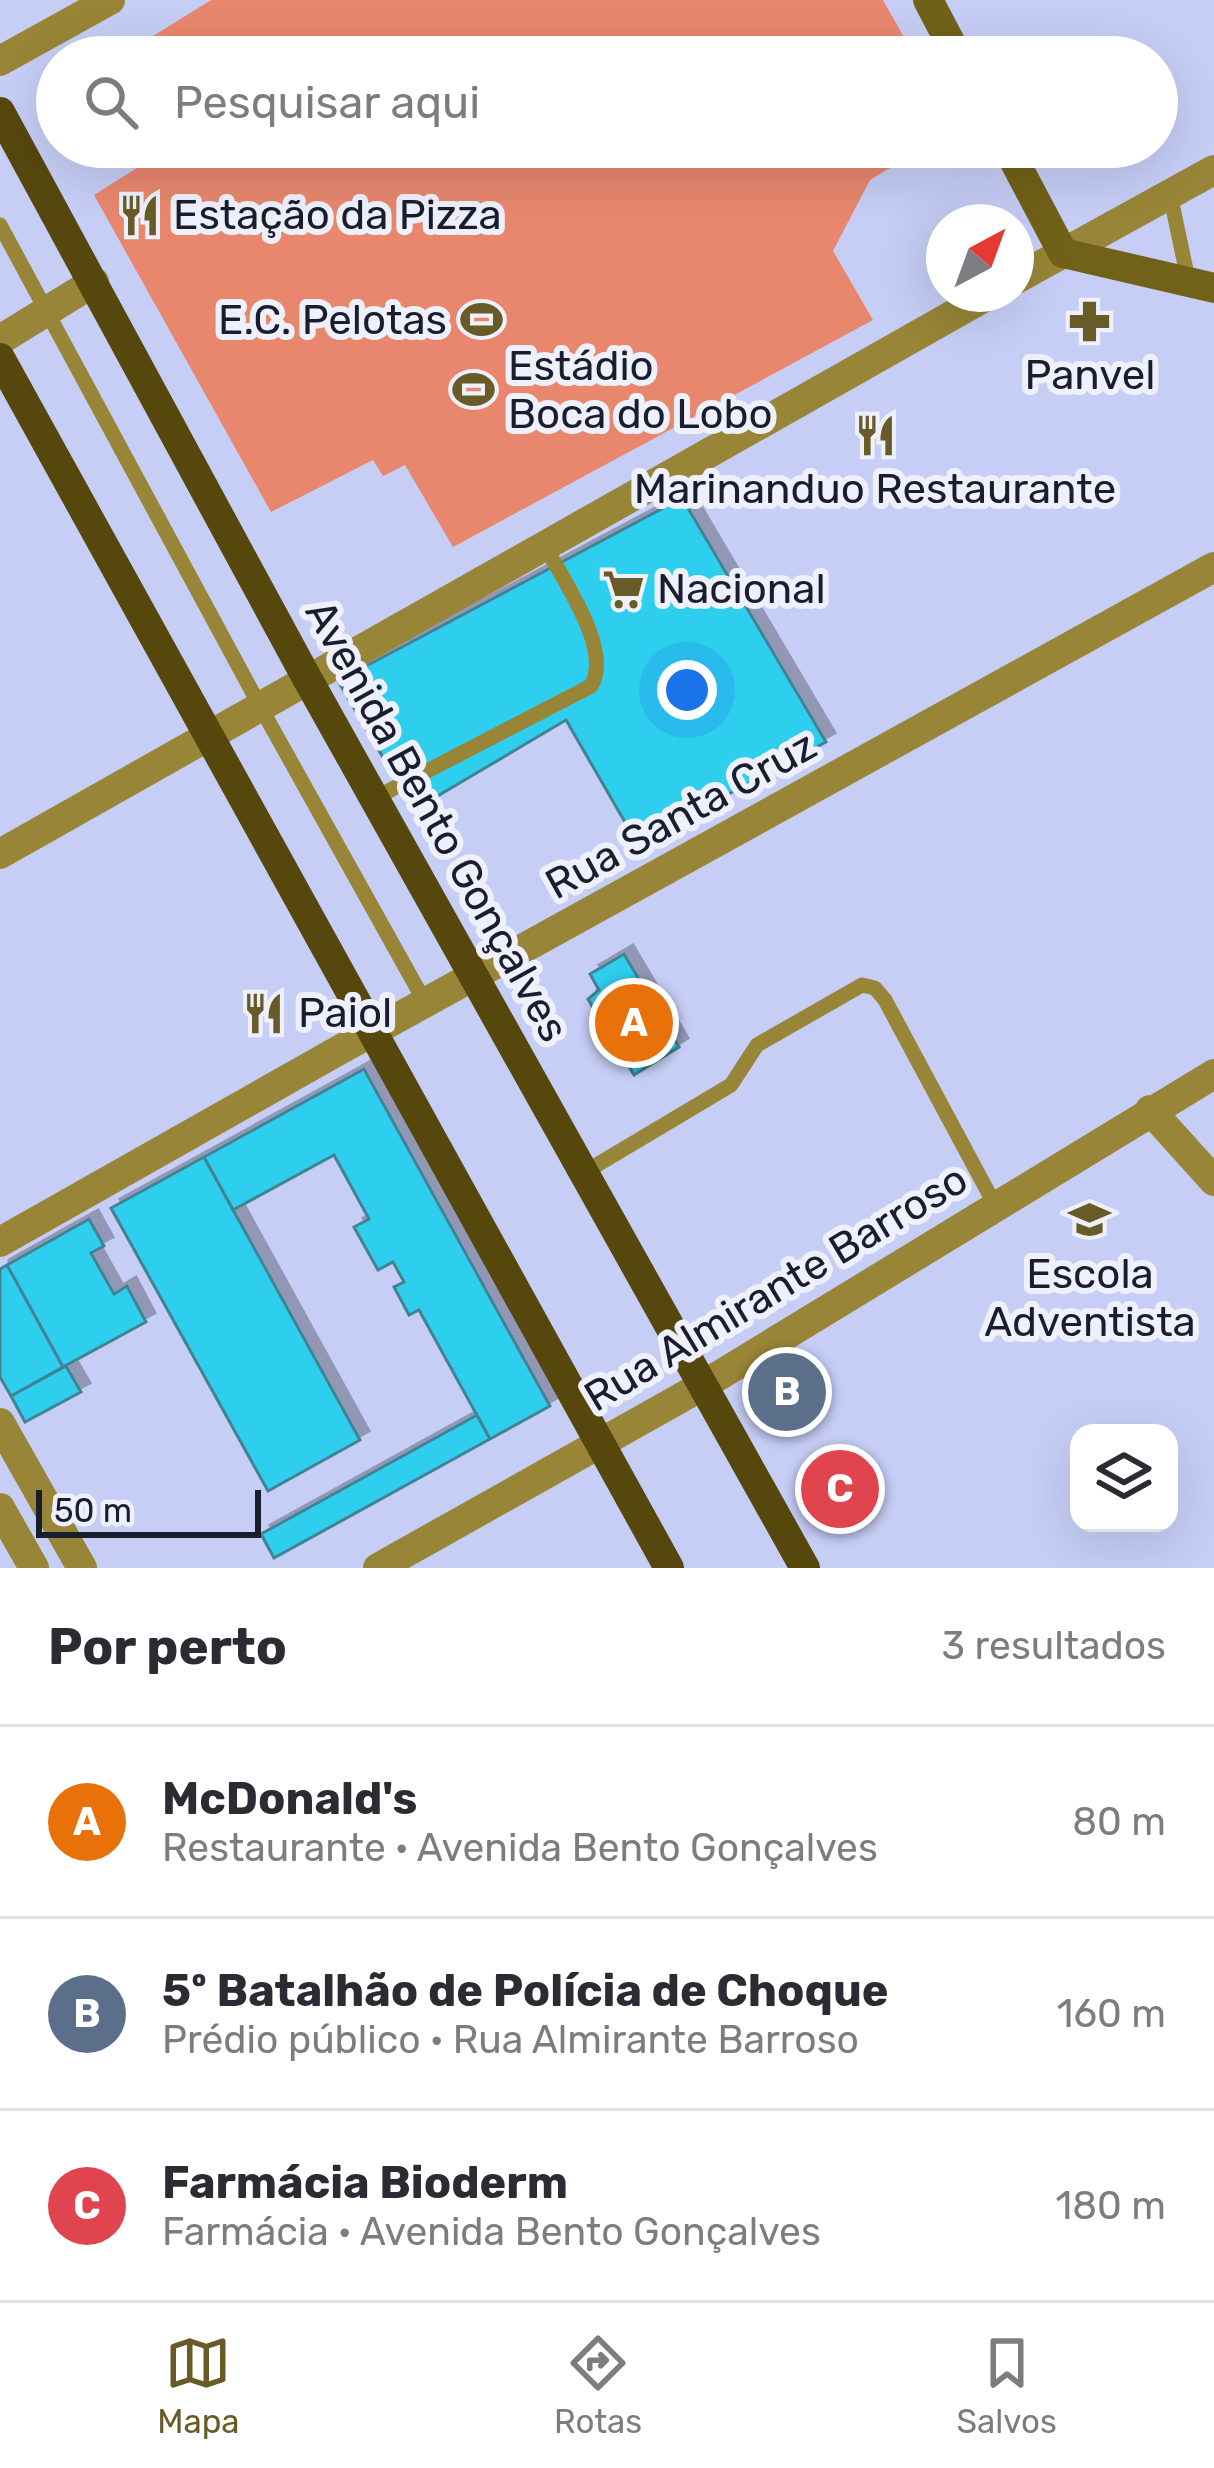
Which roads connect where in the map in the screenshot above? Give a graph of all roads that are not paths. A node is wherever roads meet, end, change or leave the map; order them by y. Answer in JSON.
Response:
{"nodes":[{"id":1,"x":110,"y":0,"type":"edge"},
{"id":2,"x":928,"y":0,"type":"edge"},
{"id":3,"x":45,"y":36,"type":"edge"},
{"id":4,"x":947,"y":36,"type":"edge"},
{"id":5,"x":36,"y":41,"type":"edge"},
{"id":6,"x":0,"y":61,"type":"edge"},
{"id":7,"x":0,"y":112,"type":"edge"},
{"id":8,"x":1018,"y":168,"type":"edge"},
{"id":9,"x":1214,"y":170,"type":"edge"},
{"id":10,"x":1170,"y":194,"type":"junction"},
{"id":11,"x":0,"y":225,"type":"edge"},
{"id":12,"x":1063,"y":253,"type":"junction"},
{"id":13,"x":1034,"y":269,"type":"edge"},
{"id":14,"x":94,"y":282,"type":"junction"},
{"id":15,"x":1202,"y":286,"type":"edge"},
{"id":16,"x":48,"y":310,"type":"junction"},
{"id":17,"x":958,"y":312,"type":"edge"},
{"id":18,"x":0,"y":340,"type":"edge"},
{"id":19,"x":0,"y":358,"type":"edge"},
{"id":20,"x":544,"y":546,"type":"junction"},
{"id":21,"x":1214,"y":567,"type":"edge"},
{"id":22,"x":308,"y":680,"type":"junction"},
{"id":23,"x":261,"y":708,"type":"junction"},
{"id":24,"x":212,"y":736,"type":"junction"},
{"id":25,"x":375,"y":798,"type":"junction"},
{"id":26,"x":0,"y":854,"type":"edge"},
{"id":27,"x":477,"y":976,"type":"junction"},
{"id":28,"x":426,"y":1004,"type":"junction"},
{"id":29,"x":372,"y":1033,"type":"junction"},
{"id":30,"x":1214,"y":1074,"type":"edge"},
{"id":31,"x":1150,"y":1110,"type":"junction"},
{"id":32,"x":585,"y":1172,"type":"junction"},
{"id":33,"x":1214,"y":1180,"type":"edge"},
{"id":34,"x":995,"y":1205,"type":"junction"},
{"id":35,"x":0,"y":1242,"type":"edge"},
{"id":36,"x":702,"y":1385,"type":"junction"},
{"id":37,"x":0,"y":1423,"type":"edge"},
{"id":38,"x":600,"y":1443,"type":"junction"},
{"id":39,"x":0,"y":1508,"type":"edge"},
{"id":40,"x":34,"y":1568,"type":"edge"},
{"id":41,"x":82,"y":1568,"type":"edge"},
{"id":42,"x":378,"y":1568,"type":"edge"},
{"id":43,"x":669,"y":1568,"type":"edge"},
{"id":44,"x":805,"y":1568,"type":"edge"}],
"edges":[{"from":1,"to":3,"type":"street"},
{"from":2,"to":4,"type":"main road"},
{"from":5,"to":6,"type":"street"},
{"from":7,"to":14,"type":"main road","name":"Avenida Bento Gonçalves"},
{"from":8,"to":12,"type":"main road"},
{"from":9,"to":10,"type":"street"},
{"from":10,"to":12,"type":"street"},
{"from":10,"to":15,"type":"lane"},
{"from":11,"to":16,"type":"lane"},
{"from":12,"to":13,"type":"street"},
{"from":12,"to":15,"type":"main road"},
{"from":14,"to":16,"type":"street"},
{"from":14,"to":22,"type":"main road","name":"Avenida Bento Gonçalves"},
{"from":16,"to":18,"type":"street"},
{"from":16,"to":23,"type":"lane"},
{"from":17,"to":20,"type":"street"},
{"from":19,"to":24,"type":"main road"},
{"from":20,"to":22,"type":"street"},
{"from":20,"to":25,"type":"lane"},
{"from":21,"to":27,"type":"street","name":"Rua Santa Cruz"},
{"from":22,"to":23,"type":"street"},
{"from":22,"to":25,"type":"main road","name":"Avenida Bento Gonçalves"},
{"from":23,"to":24,"type":"street"},
{"from":23,"to":28,"type":"lane"},
{"from":24,"to":26,"type":"street"},
{"from":24,"to":29,"type":"main road"},
{"from":25,"to":27,"type":"main road","name":"Avenida Bento Gonçalves"},
{"from":27,"to":28,"type":"street","name":"Rua Santa Cruz"},
{"from":27,"to":32,"type":"main road","name":"Avenida Bento Gonçalves"},
{"from":28,"to":29,"type":"street","name":"Rua Santa Cruz"},
{"from":29,"to":35,"type":"street","name":"Rua Santa Cruz"},
{"from":29,"to":38,"type":"main road"},
{"from":30,"to":31,"type":"street","name":"Rua Almirante Barroso"},
{"from":31,"to":33,"type":"street"},
{"from":31,"to":34,"type":"street","name":"Rua Almirante Barroso"},
{"from":32,"to":34,"type":"lane"},
{"from":32,"to":36,"type":"main road","name":"Avenida Bento Gonçalves"},
{"from":34,"to":36,"type":"street","name":"Rua Almirante Barroso"},
{"from":36,"to":38,"type":"street","name":"Rua Almirante Barroso"},
{"from":36,"to":44,"type":"main road","name":"Avenida Bento Gonçalves"},
{"from":37,"to":41,"type":"street"},
{"from":38,"to":42,"type":"street","name":"Rua Almirante Barroso"},
{"from":38,"to":43,"type":"main road"},
{"from":39,"to":40,"type":"street"}]}
